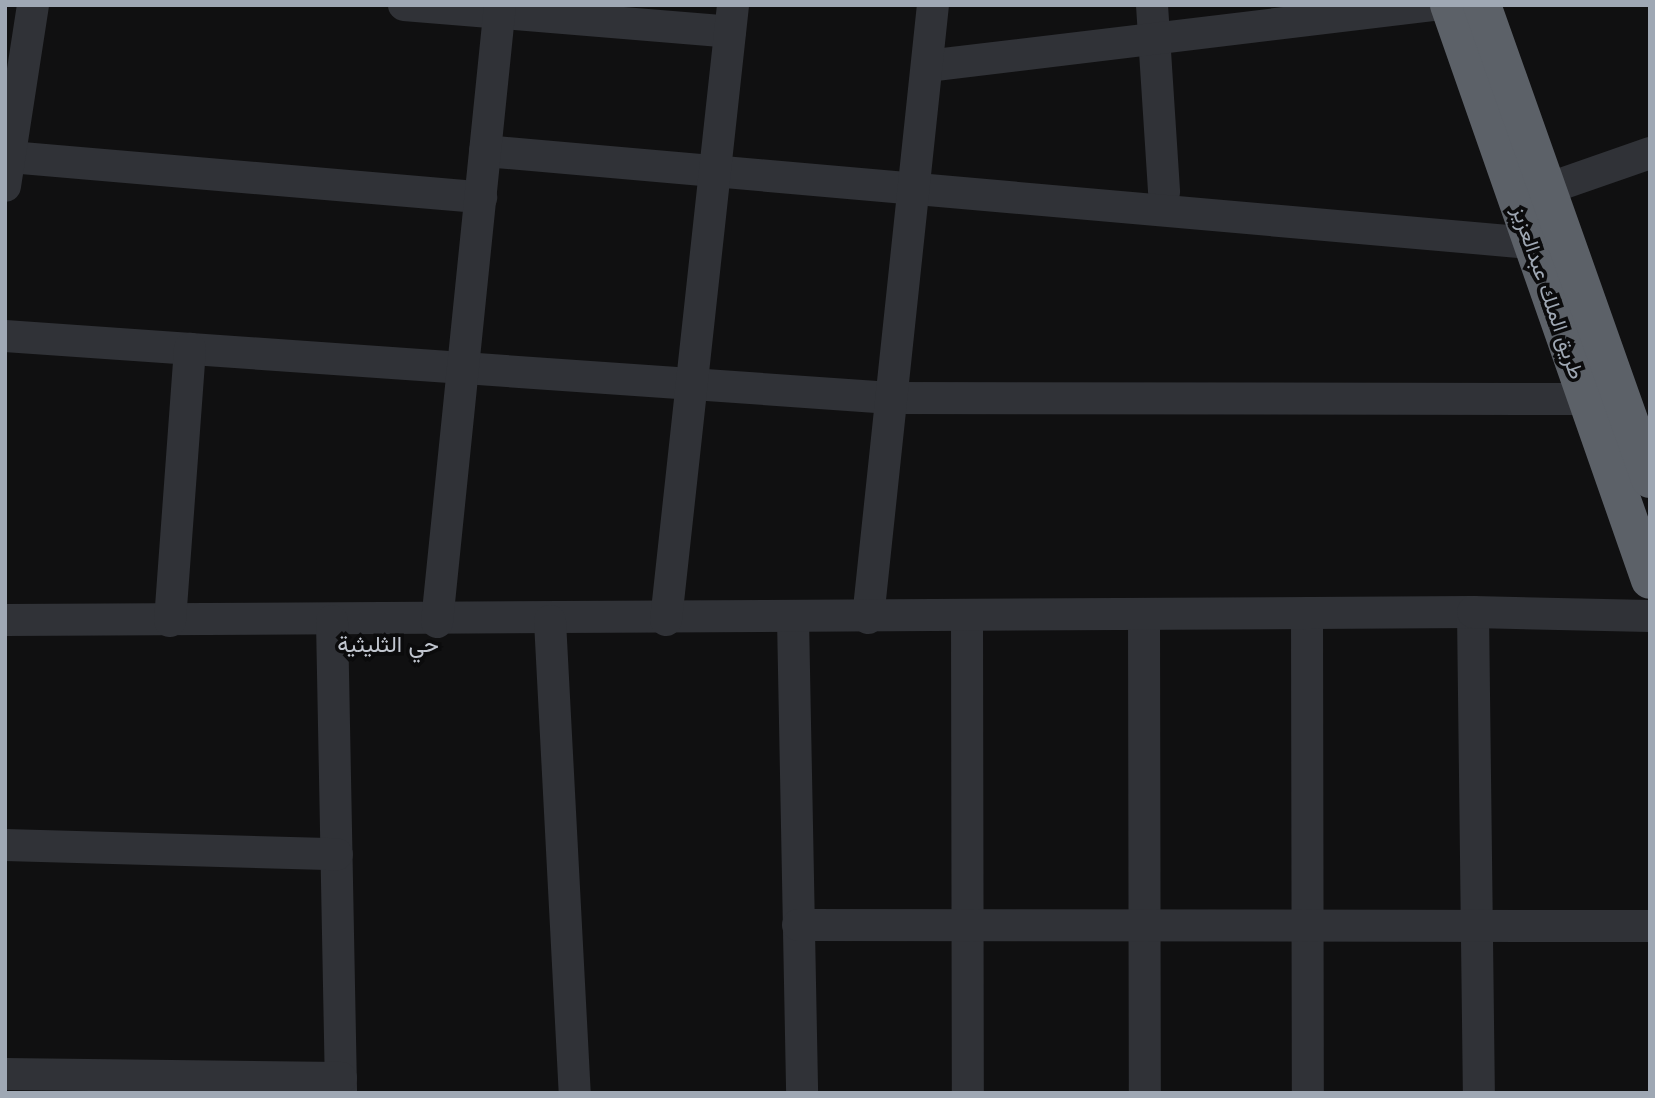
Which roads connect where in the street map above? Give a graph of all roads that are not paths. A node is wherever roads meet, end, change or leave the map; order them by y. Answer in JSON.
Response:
{"nodes":[{"id":1,"x":33,"y":5,"type":"edge"},
{"id":2,"x":404,"y":5,"type":"edge"},
{"id":3,"x":933,"y":5,"type":"edge"},
{"id":4,"x":1152,"y":5,"type":"edge"},
{"id":5,"x":1434,"y":5,"type":"edge"},
{"id":6,"x":1449,"y":5,"type":"edge"},
{"id":7,"x":1482,"y":5,"type":"edge"},
{"id":8,"x":500,"y":9,"type":"edge"},
{"id":9,"x":732,"y":19,"type":"edge"},
{"id":10,"x":1154,"y":39,"type":"junction"},
{"id":11,"x":927,"y":66,"type":"junction"},
{"id":12,"x":485,"y":151,"type":"junction"},
{"id":13,"x":1650,"y":153,"type":"edge"},
{"id":14,"x":715,"y":170,"type":"junction"},
{"id":15,"x":8,"y":172,"type":"edge"},
{"id":16,"x":914,"y":186,"type":"junction"},
{"id":17,"x":1544,"y":190,"type":"junction"},
{"id":18,"x":1164,"y":192,"type":"dead end"},
{"id":19,"x":481,"y":197,"type":"junction"},
{"id":20,"x":1531,"y":243,"type":"junction"},
{"id":21,"x":5,"y":336,"type":"edge"},
{"id":22,"x":190,"y":349,"type":"junction"},
{"id":23,"x":463,"y":368,"type":"junction"},
{"id":24,"x":691,"y":384,"type":"junction"},
{"id":25,"x":891,"y":398,"type":"junction"},
{"id":26,"x":1586,"y":399,"type":"junction"},
{"id":27,"x":1650,"y":479,"type":"edge"},
{"id":28,"x":1650,"y":580,"type":"edge"},
{"id":29,"x":1473,"y":612,"type":"junction"},
{"id":30,"x":1307,"y":613,"type":"junction"},
{"id":31,"x":1144,"y":615,"type":"junction"},
{"id":32,"x":1650,"y":616,"type":"edge"},
{"id":33,"x":967,"y":617,"type":"junction"},
{"id":34,"x":793,"y":618,"type":"junction"},
{"id":35,"x":868,"y":618,"type":"junction"},
{"id":36,"x":5,"y":620,"type":"edge"},
{"id":37,"x":666,"y":620,"type":"junction"},
{"id":38,"x":170,"y":621,"type":"junction"},
{"id":39,"x":332,"y":621,"type":"junction"},
{"id":40,"x":550,"y":621,"type":"junction"},
{"id":41,"x":437,"y":622,"type":"junction"},
{"id":42,"x":5,"y":845,"type":"edge"},
{"id":43,"x":337,"y":854,"type":"junction"},
{"id":44,"x":1477,"y":922,"type":"junction"},
{"id":45,"x":1308,"y":923,"type":"junction"},
{"id":46,"x":968,"y":924,"type":"junction"},
{"id":47,"x":1145,"y":924,"type":"junction"},
{"id":48,"x":798,"y":925,"type":"junction"},
{"id":49,"x":1650,"y":926,"type":"edge"},
{"id":50,"x":5,"y":1074,"type":"edge"},
{"id":51,"x":111,"y":1084,"type":"edge"},
{"id":52,"x":341,"y":1085,"type":"edge"},
{"id":53,"x":575,"y":1093,"type":"edge"},
{"id":54,"x":802,"y":1093,"type":"edge"},
{"id":55,"x":968,"y":1093,"type":"edge"},
{"id":56,"x":1145,"y":1093,"type":"edge"},
{"id":57,"x":1308,"y":1093,"type":"edge"},
{"id":58,"x":1479,"y":1093,"type":"edge"}],
"edges":[{"from":1,"to":15,"type":"street"},
{"from":2,"to":8,"type":"street"},
{"from":3,"to":11,"type":"street"},
{"from":4,"to":10,"type":"street"},
{"from":5,"to":10,"type":"street"},
{"from":6,"to":20,"type":"highway","name":"طريق الملك عبدالعزيز"},
{"from":7,"to":17,"type":"highway","name":"طريق الملك عبدالعزيز"},
{"from":8,"to":9,"type":"street"},
{"from":8,"to":12,"type":"street"},
{"from":9,"to":14,"type":"street"},
{"from":10,"to":11,"type":"street"},
{"from":10,"to":18,"type":"street"},
{"from":11,"to":16,"type":"street"},
{"from":12,"to":14,"type":"street"},
{"from":12,"to":19,"type":"street"},
{"from":13,"to":17,"type":"street"},
{"from":14,"to":16,"type":"street"},
{"from":14,"to":24,"type":"street"},
{"from":15,"to":19,"type":"street"},
{"from":16,"to":20,"type":"street"},
{"from":16,"to":25,"type":"street"},
{"from":17,"to":27,"type":"highway","name":"طريق الملك عبدالعزيز"},
{"from":19,"to":23,"type":"street"},
{"from":20,"to":26,"type":"highway","name":"طريق الملك عبدالعزيز"},
{"from":21,"to":22,"type":"street"},
{"from":22,"to":23,"type":"street"},
{"from":22,"to":38,"type":"street"},
{"from":23,"to":24,"type":"street"},
{"from":23,"to":41,"type":"street"},
{"from":24,"to":25,"type":"street"},
{"from":24,"to":37,"type":"street"},
{"from":25,"to":26,"type":"street"},
{"from":25,"to":35,"type":"street"},
{"from":26,"to":28,"type":"highway","name":"طريق الملك عبدالعزيز"},
{"from":29,"to":30,"type":"street"},
{"from":29,"to":32,"type":"street"},
{"from":29,"to":44,"type":"street"},
{"from":30,"to":31,"type":"street"},
{"from":30,"to":45,"type":"street"},
{"from":31,"to":33,"type":"street"},
{"from":31,"to":47,"type":"street"},
{"from":33,"to":35,"type":"street"},
{"from":33,"to":46,"type":"street"},
{"from":34,"to":35,"type":"street"},
{"from":34,"to":37,"type":"street"},
{"from":34,"to":48,"type":"street"},
{"from":36,"to":38,"type":"street"},
{"from":37,"to":40,"type":"street"},
{"from":38,"to":39,"type":"street"},
{"from":39,"to":41,"type":"street"},
{"from":39,"to":43,"type":"street"},
{"from":40,"to":41,"type":"street"},
{"from":40,"to":53,"type":"street"},
{"from":42,"to":43,"type":"street"},
{"from":43,"to":52,"type":"street"},
{"from":44,"to":45,"type":"street"},
{"from":44,"to":49,"type":"street"},
{"from":44,"to":58,"type":"street"},
{"from":45,"to":47,"type":"street"},
{"from":45,"to":57,"type":"street"},
{"from":46,"to":47,"type":"street"},
{"from":46,"to":48,"type":"street"},
{"from":46,"to":55,"type":"street"},
{"from":47,"to":56,"type":"street"},
{"from":48,"to":54,"type":"street"},
{"from":50,"to":51,"type":"street"},
{"from":51,"to":52,"type":"street"}]}
